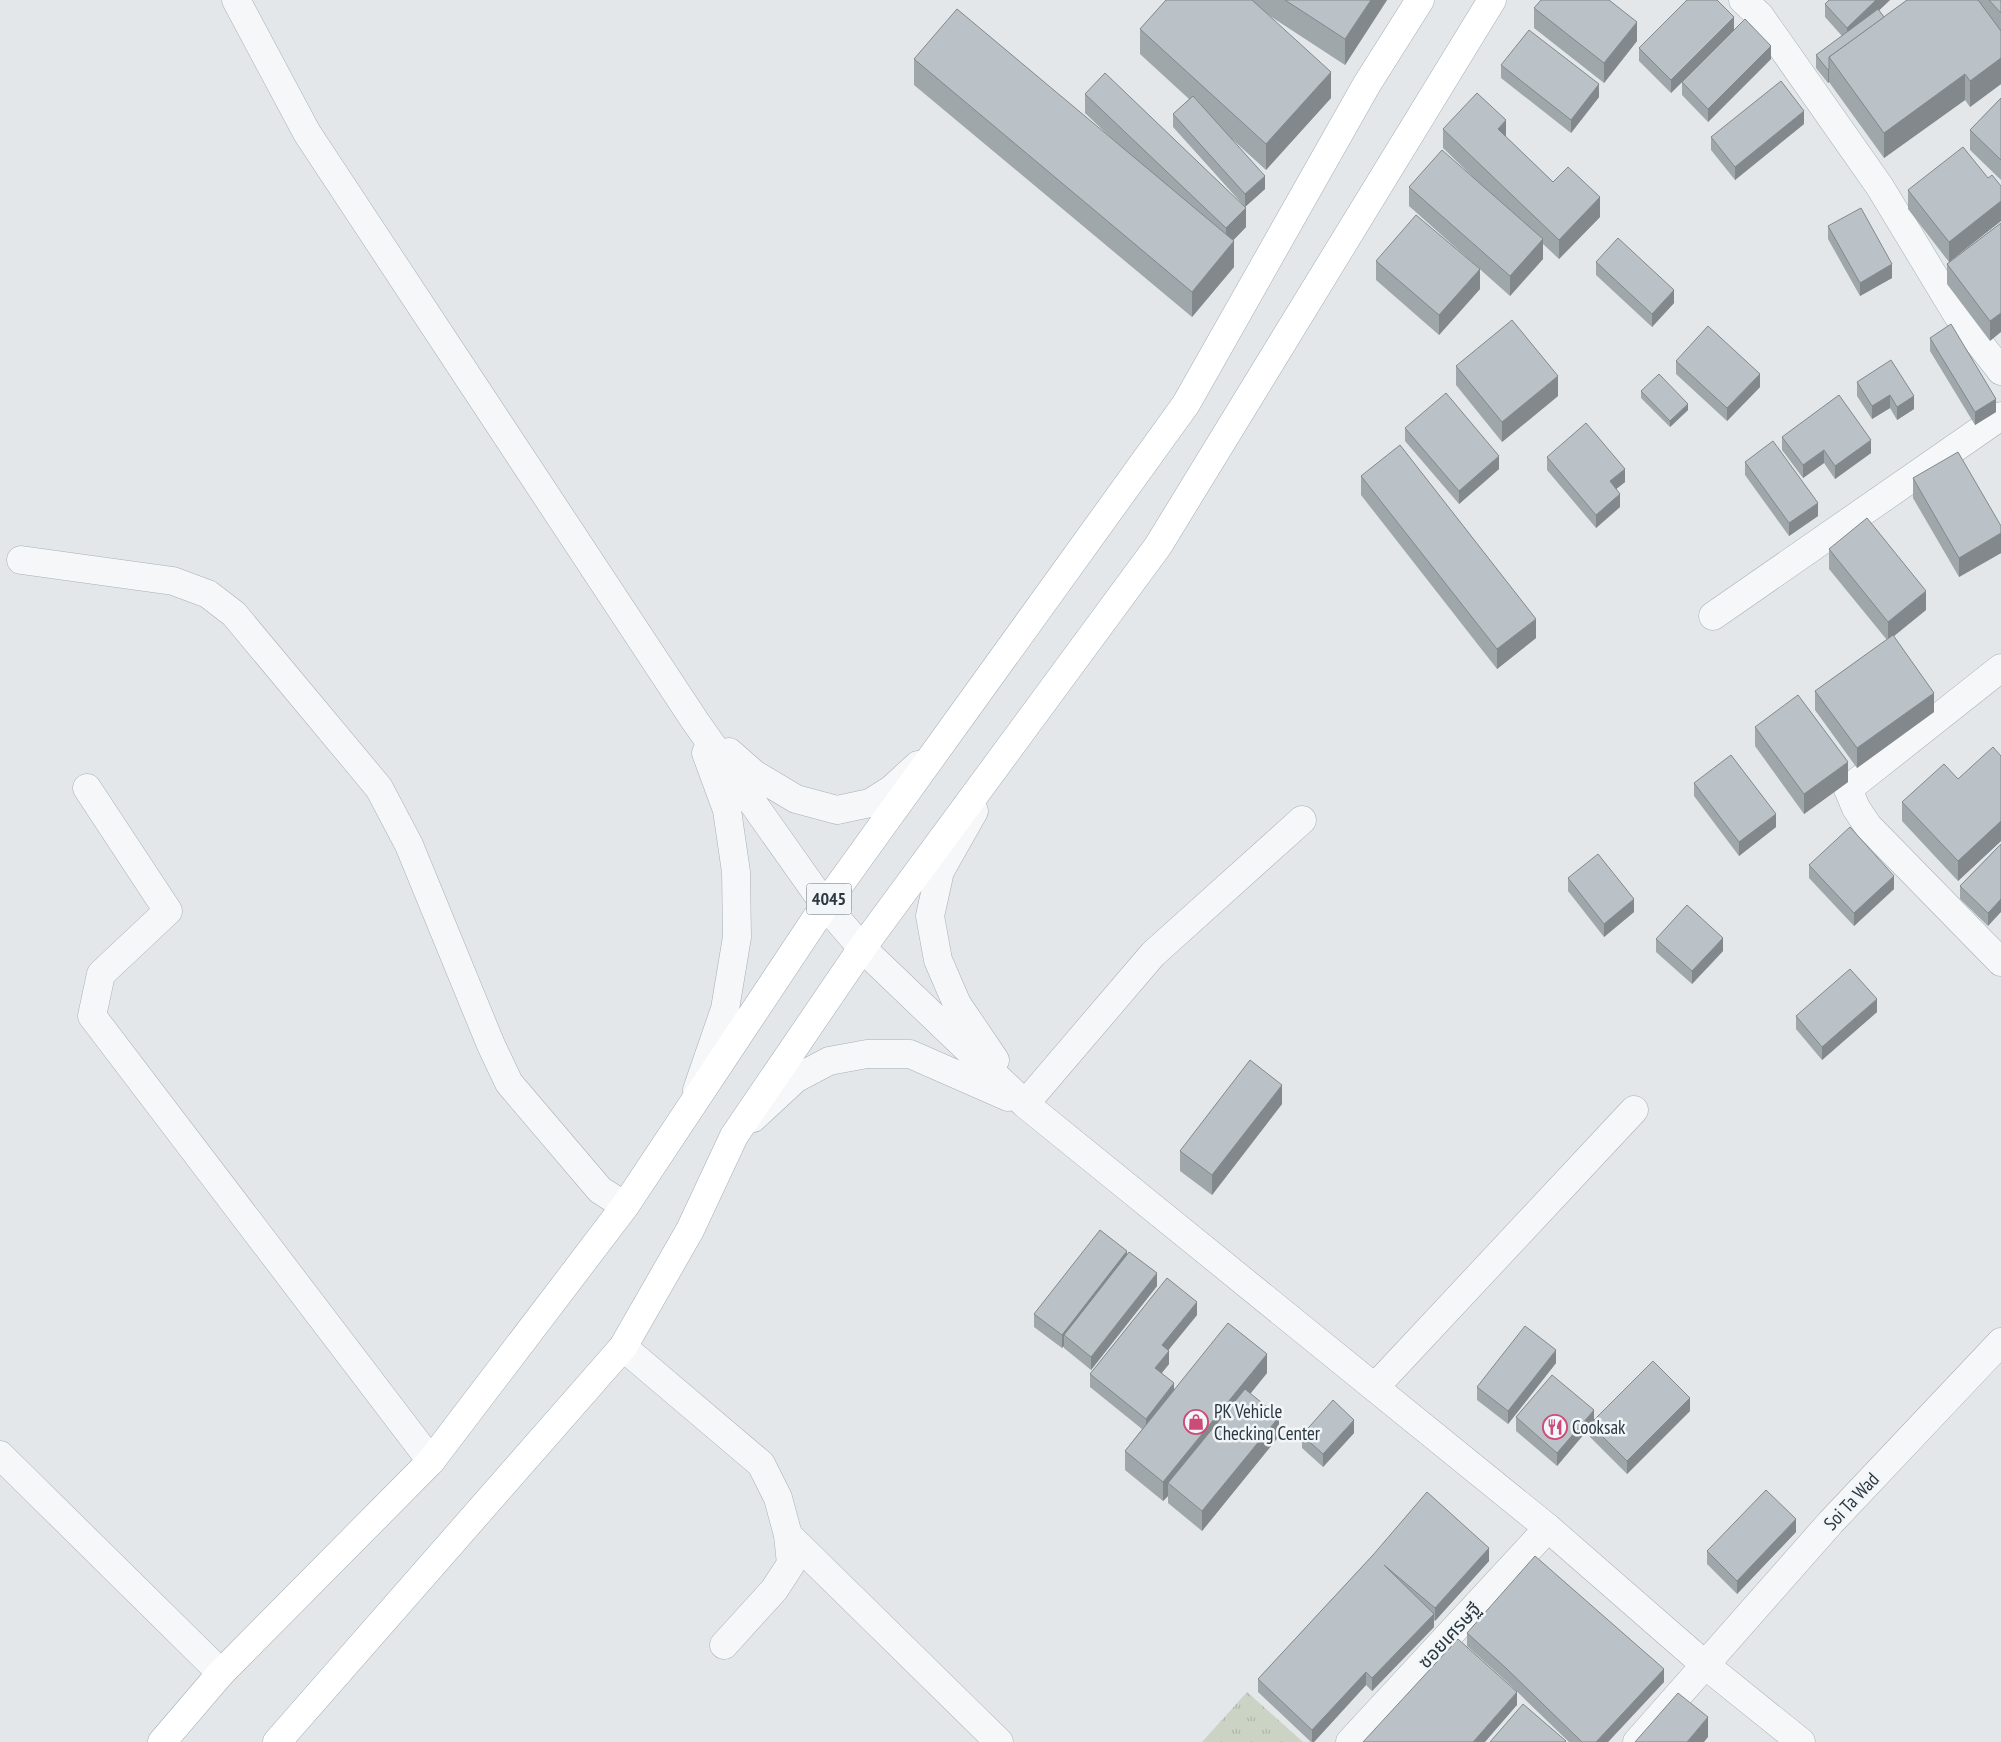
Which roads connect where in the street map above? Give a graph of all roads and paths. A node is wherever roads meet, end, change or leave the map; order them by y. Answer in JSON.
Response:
{"nodes":[{"id":1,"x":236,"y":0,"type":"edge"},
{"id":2,"x":1420,"y":0,"type":"edge"},
{"id":3,"x":1492,"y":0,"type":"edge"},
{"id":4,"x":1743,"y":0,"type":"edge"},
{"id":5,"x":2001,"y":370,"type":"edge"},
{"id":6,"x":2001,"y":416,"type":"edge"},
{"id":7,"x":21,"y":560,"type":"dead end"},
{"id":8,"x":1713,"y":616,"type":"dead end"},
{"id":9,"x":2001,"y":668,"type":"edge"},
{"id":10,"x":695,"y":721,"type":"junction"},
{"id":11,"x":942,"y":742,"type":"junction"},
{"id":12,"x":1012,"y":745,"type":"junction"},
{"id":13,"x":87,"y":788,"type":"dead end"},
{"id":14,"x":1302,"y":820,"type":"dead end"},
{"id":15,"x":825,"y":905,"type":"junction"},
{"id":16,"x":862,"y":948,"type":"junction"},
{"id":17,"x":2001,"y":962,"type":"edge"},
{"id":18,"x":1025,"y":1104,"type":"junction"},
{"id":19,"x":691,"y":1107,"type":"junction"},
{"id":20,"x":1634,"y":1110,"type":"dead end"},
{"id":21,"x":734,"y":1136,"type":"junction"},
{"id":22,"x":625,"y":1206,"type":"junction"},
{"id":23,"x":2001,"y":1342,"type":"edge"},
{"id":24,"x":623,"y":1347,"type":"junction"},
{"id":25,"x":1376,"y":1386,"type":"junction"},
{"id":26,"x":0,"y":1455,"type":"edge"},
{"id":27,"x":431,"y":1461,"type":"junction"},
{"id":28,"x":1548,"y":1528,"type":"junction"},
{"id":29,"x":788,"y":1535,"type":"junction"},
{"id":30,"x":724,"y":1645,"type":"dead end"},
{"id":31,"x":1704,"y":1664,"type":"junction"},
{"id":32,"x":221,"y":1673,"type":"junction"},
{"id":33,"x":280,"y":1741,"type":"edge"},
{"id":34,"x":162,"y":1742,"type":"edge"},
{"id":35,"x":999,"y":1742,"type":"edge"},
{"id":36,"x":1350,"y":1742,"type":"edge"},
{"id":37,"x":1637,"y":1742,"type":"edge"},
{"id":38,"x":1801,"y":1742,"type":"edge"}],
"edges":[{"from":1,"to":10,"type":"street"},
{"from":2,"to":11,"type":"main road","number":"4045"},
{"from":3,"to":12,"type":"main road"},
{"from":4,"to":5,"type":"street"},
{"from":6,"to":8,"type":"street"},
{"from":7,"to":22,"type":"street"},
{"from":9,"to":17,"type":"street"},
{"from":10,"to":11,"type":"street"},
{"from":10,"to":15,"type":"street"},
{"from":10,"to":19,"type":"street"},
{"from":11,"to":15,"type":"main road","number":"4045"},
{"from":12,"to":16,"type":"main road"},
{"from":12,"to":18,"type":"street"},
{"from":13,"to":27,"type":"street"},
{"from":14,"to":18,"type":"street"},
{"from":15,"to":16,"type":"street"},
{"from":15,"to":19,"type":"main road","number":"4045"},
{"from":16,"to":18,"type":"street"},
{"from":16,"to":21,"type":"main road"},
{"from":18,"to":21,"type":"street"},
{"from":18,"to":25,"type":"street"},
{"from":19,"to":22,"type":"main road","number":"4045"},
{"from":20,"to":25,"type":"street"},
{"from":21,"to":24,"type":"main road"},
{"from":22,"to":27,"type":"main road","number":"4045"},
{"from":23,"to":31,"type":"street","name":"Soi Ta Wad"},
{"from":24,"to":29,"type":"street"},
{"from":24,"to":33,"type":"main road"},
{"from":25,"to":28,"type":"street"},
{"from":26,"to":32,"type":"street"},
{"from":27,"to":32,"type":"main road","number":"4045"},
{"from":28,"to":31,"type":"street"},
{"from":28,"to":36,"type":"street","name":"ซอยเศรษฐี"},
{"from":29,"to":30,"type":"street"},
{"from":29,"to":35,"type":"street"},
{"from":31,"to":37,"type":"street","name":"Soi Ta Wad"},
{"from":31,"to":38,"type":"street"},
{"from":32,"to":34,"type":"main road","number":"4045"}]}
